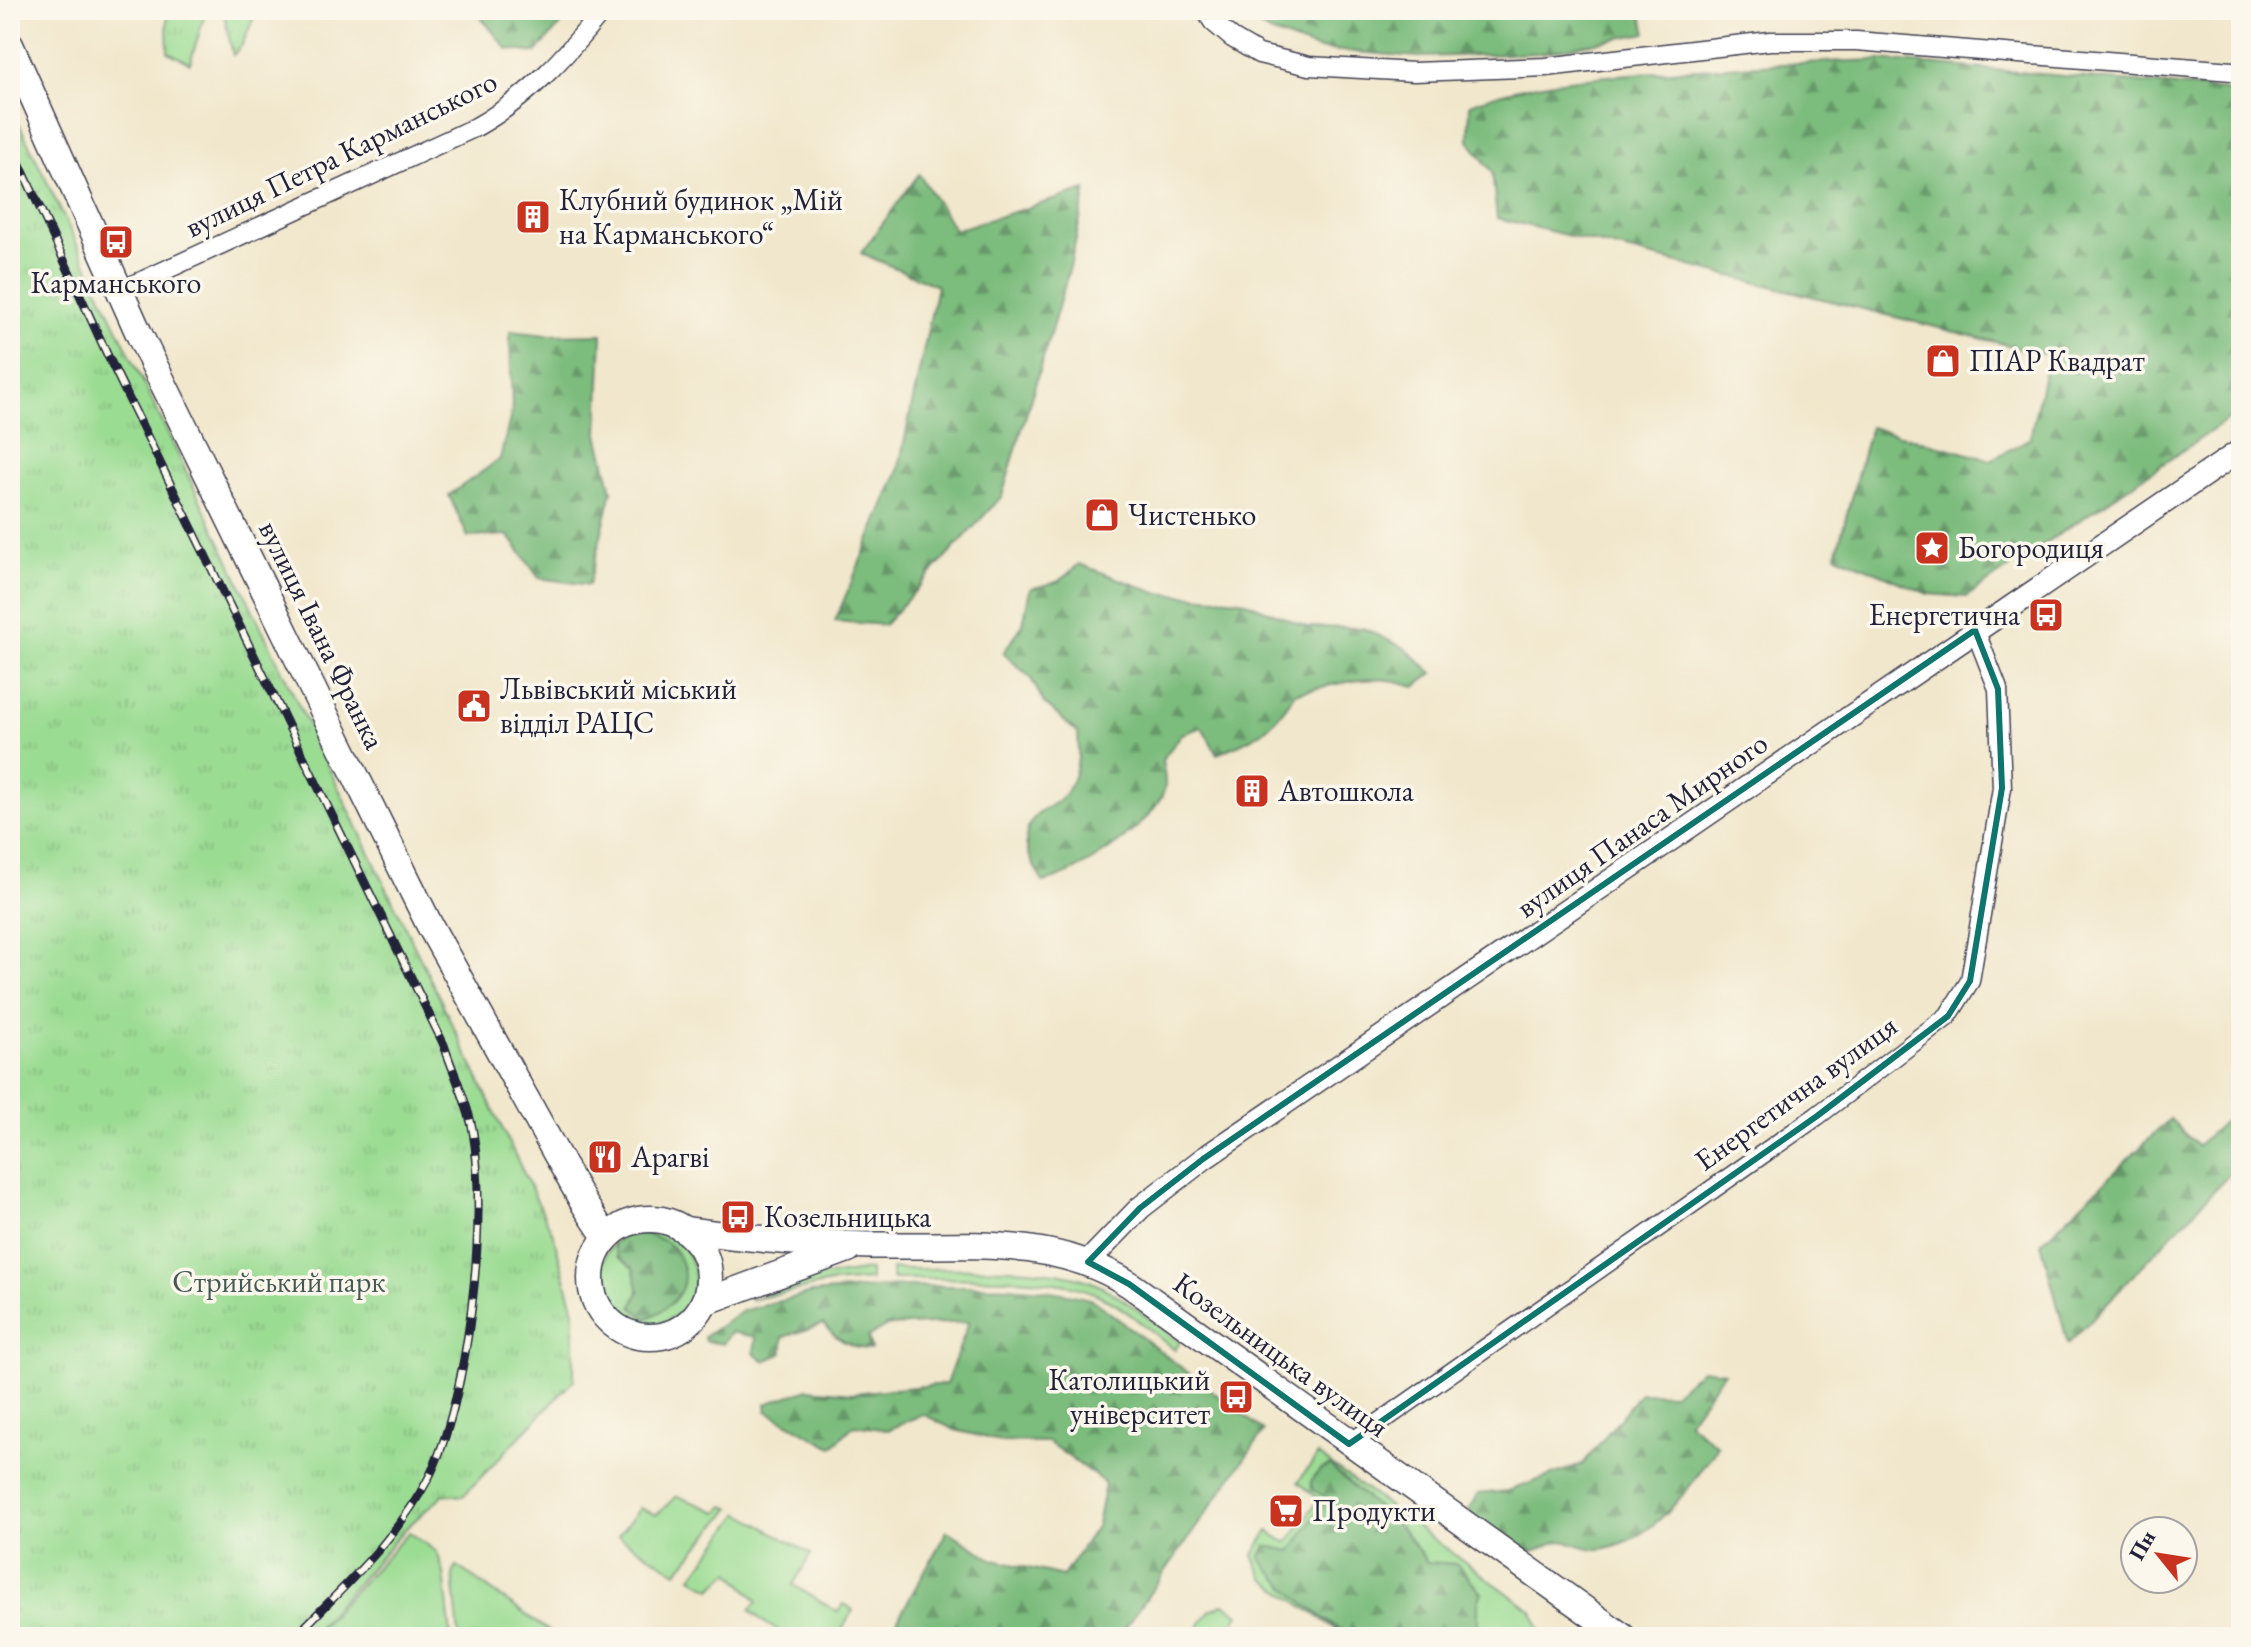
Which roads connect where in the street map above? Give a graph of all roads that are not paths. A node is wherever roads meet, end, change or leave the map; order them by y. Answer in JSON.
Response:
{"nodes":[{"id":1,"x":603,"y":10,"type":"edge"},
{"id":2,"x":1205,"y":10,"type":"edge"},
{"id":3,"x":10,"y":45,"type":"edge"},
{"id":4,"x":2241,"y":75,"type":"edge"},
{"id":5,"x":120,"y":291,"type":"junction"},
{"id":6,"x":2241,"y":450,"type":"edge"},
{"id":7,"x":1975,"y":630,"type":"junction"},
{"id":8,"x":686,"y":1230,"type":"junction"},
{"id":9,"x":606,"y":1237,"type":"junction"},
{"id":10,"x":859,"y":1245,"type":"junction"},
{"id":11,"x":1088,"y":1262,"type":"junction"},
{"id":12,"x":704,"y":1302,"type":"junction"},
{"id":13,"x":1349,"y":1444,"type":"junction"},
{"id":14,"x":1623,"y":1637,"type":"edge"}],
"edges":[{"from":1,"to":5,"type":"street","name":"вулиця Петра Карманського"},
{"from":2,"to":4,"type":"street"},
{"from":3,"to":5,"type":"main road","name":"вулиця Івана Франка"},
{"from":5,"to":9,"type":"main road","name":"вулиця Івана Франка"},
{"from":6,"to":7,"type":"street","name":"вулиця Панаса Мирного"},
{"from":7,"to":11,"type":"street","name":"вулиця Панаса Мирного"},
{"from":7,"to":13,"type":"street","name":"Енергетична вулиця"},
{"from":8,"to":9,"type":"main road"},
{"from":8,"to":10,"type":"main road","name":"Козельницька вулиця"},
{"from":8,"to":12,"type":"main road"},
{"from":9,"to":12,"type":"main road"},
{"from":10,"to":11,"type":"main road","name":"Козельницька вулиця"},
{"from":10,"to":12,"type":"main road","name":"Козельницька вулиця"},
{"from":11,"to":13,"type":"main road","name":"Козельницька вулиця"},
{"from":13,"to":14,"type":"main road","name":"Козельницька вулиця"}]}
